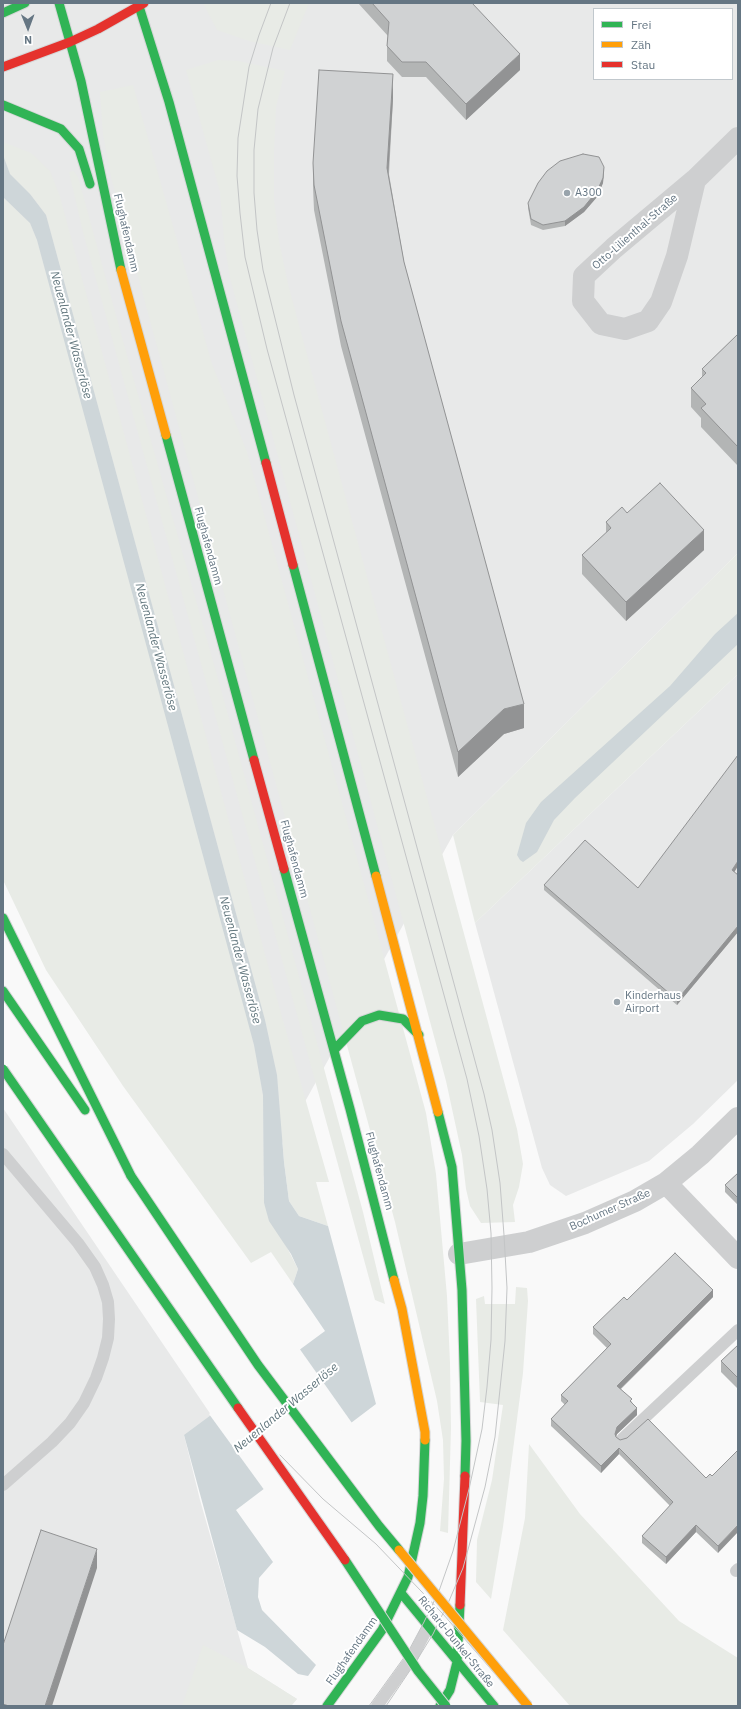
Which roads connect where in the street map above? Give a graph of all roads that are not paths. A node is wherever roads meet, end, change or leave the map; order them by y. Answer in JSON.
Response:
{"nodes":[{"id":1,"x":25,"y":3,"type":"edge"},
{"id":2,"x":59,"y":3,"type":"edge"},
{"id":3,"x":140,"y":4,"type":"edge"},
{"id":4,"x":3,"y":13,"type":"edge"},
{"id":5,"x":70,"y":42,"type":"junction"},
{"id":6,"x":3,"y":67,"type":"edge"},
{"id":7,"x":3,"y":105,"type":"edge"},
{"id":8,"x":738,"y":138,"type":"edge"},
{"id":9,"x":696,"y":180,"type":"junction"},
{"id":10,"x":92,"y":190,"type":"dead end"},
{"id":11,"x":101,"y":224,"type":"dead end"},
{"id":12,"x":117,"y":250,"type":"junction"},
{"id":13,"x":3,"y":918,"type":"edge"},
{"id":14,"x":3,"y":991,"type":"edge"},
{"id":15,"x":419,"y":1035,"type":"junction"},
{"id":16,"x":334,"y":1050,"type":"junction"},
{"id":17,"x":3,"y":1068,"type":"edge"},
{"id":18,"x":738,"y":1118,"type":"edge"},
{"id":19,"x":3,"y":1154,"type":"edge"},
{"id":20,"x":132,"y":1176,"type":"junction"},
{"id":21,"x":666,"y":1183,"type":"junction"},
{"id":22,"x":459,"y":1254,"type":"junction"},
{"id":23,"x":738,"y":1258,"type":"edge"},
{"id":24,"x":738,"y":1330,"type":"edge"},
{"id":25,"x":622,"y":1440,"type":"edge"},
{"id":26,"x":3,"y":1484,"type":"edge"},
{"id":27,"x":401,"y":1592,"type":"junction"},
{"id":28,"x":428,"y":1627,"type":"junction"},
{"id":29,"x":457,"y":1662,"type":"junction"},
{"id":30,"x":327,"y":1706,"type":"edge"},
{"id":31,"x":377,"y":1706,"type":"edge"},
{"id":32,"x":440,"y":1706,"type":"edge"},
{"id":33,"x":446,"y":1706,"type":"edge"},
{"id":34,"x":494,"y":1706,"type":"edge"},
{"id":35,"x":528,"y":1706,"type":"edge"}],
"edges":[{"from":1,"to":4,"type":"main road"},
{"from":2,"to":5,"type":"main road","name":"Flughafendamm"},
{"from":3,"to":5,"type":"main road"},
{"from":3,"to":15,"type":"main road"},
{"from":5,"to":6,"type":"main road"},
{"from":5,"to":12,"type":"main road","name":"Flughafendamm"},
{"from":7,"to":10,"type":"main road"},
{"from":8,"to":9,"type":"street","name":"Otto-Lilienthal-Straße"},
{"from":9,"to":9,"type":"street","name":"Otto-Lilienthal-Straße"},
{"from":11,"to":12,"type":"main road"},
{"from":12,"to":16,"type":"main road","name":"Flughafendamm"},
{"from":13,"to":20,"type":"main road"},
{"from":14,"to":20,"type":"main road"},
{"from":15,"to":16,"type":"main road"},
{"from":15,"to":22,"type":"main road"},
{"from":16,"to":27,"type":"main road","name":"Flughafendamm"},
{"from":17,"to":33,"type":"main road","bridge":true},
{"from":18,"to":21,"type":"street","name":"Bochumer Straße"},
{"from":19,"to":26,"type":"lane"},
{"from":20,"to":35,"type":"main road","bridge":true},
{"from":21,"to":22,"type":"street","name":"Bochumer Straße"},
{"from":21,"to":23,"type":"street"},
{"from":22,"to":29,"type":"main road"},
{"from":24,"to":25,"type":"lane"},
{"from":27,"to":28,"type":"main road","name":"Richard-Dunkel-Straße"},
{"from":27,"to":30,"type":"main road","name":"Flughafendamm"},
{"from":28,"to":29,"type":"main road","name":"Richard-Dunkel-Straße"},
{"from":28,"to":31,"type":"lane"},
{"from":29,"to":32,"type":"main road"},
{"from":29,"to":34,"type":"main road","name":"Richard-Dunkel-Straße"}]}
